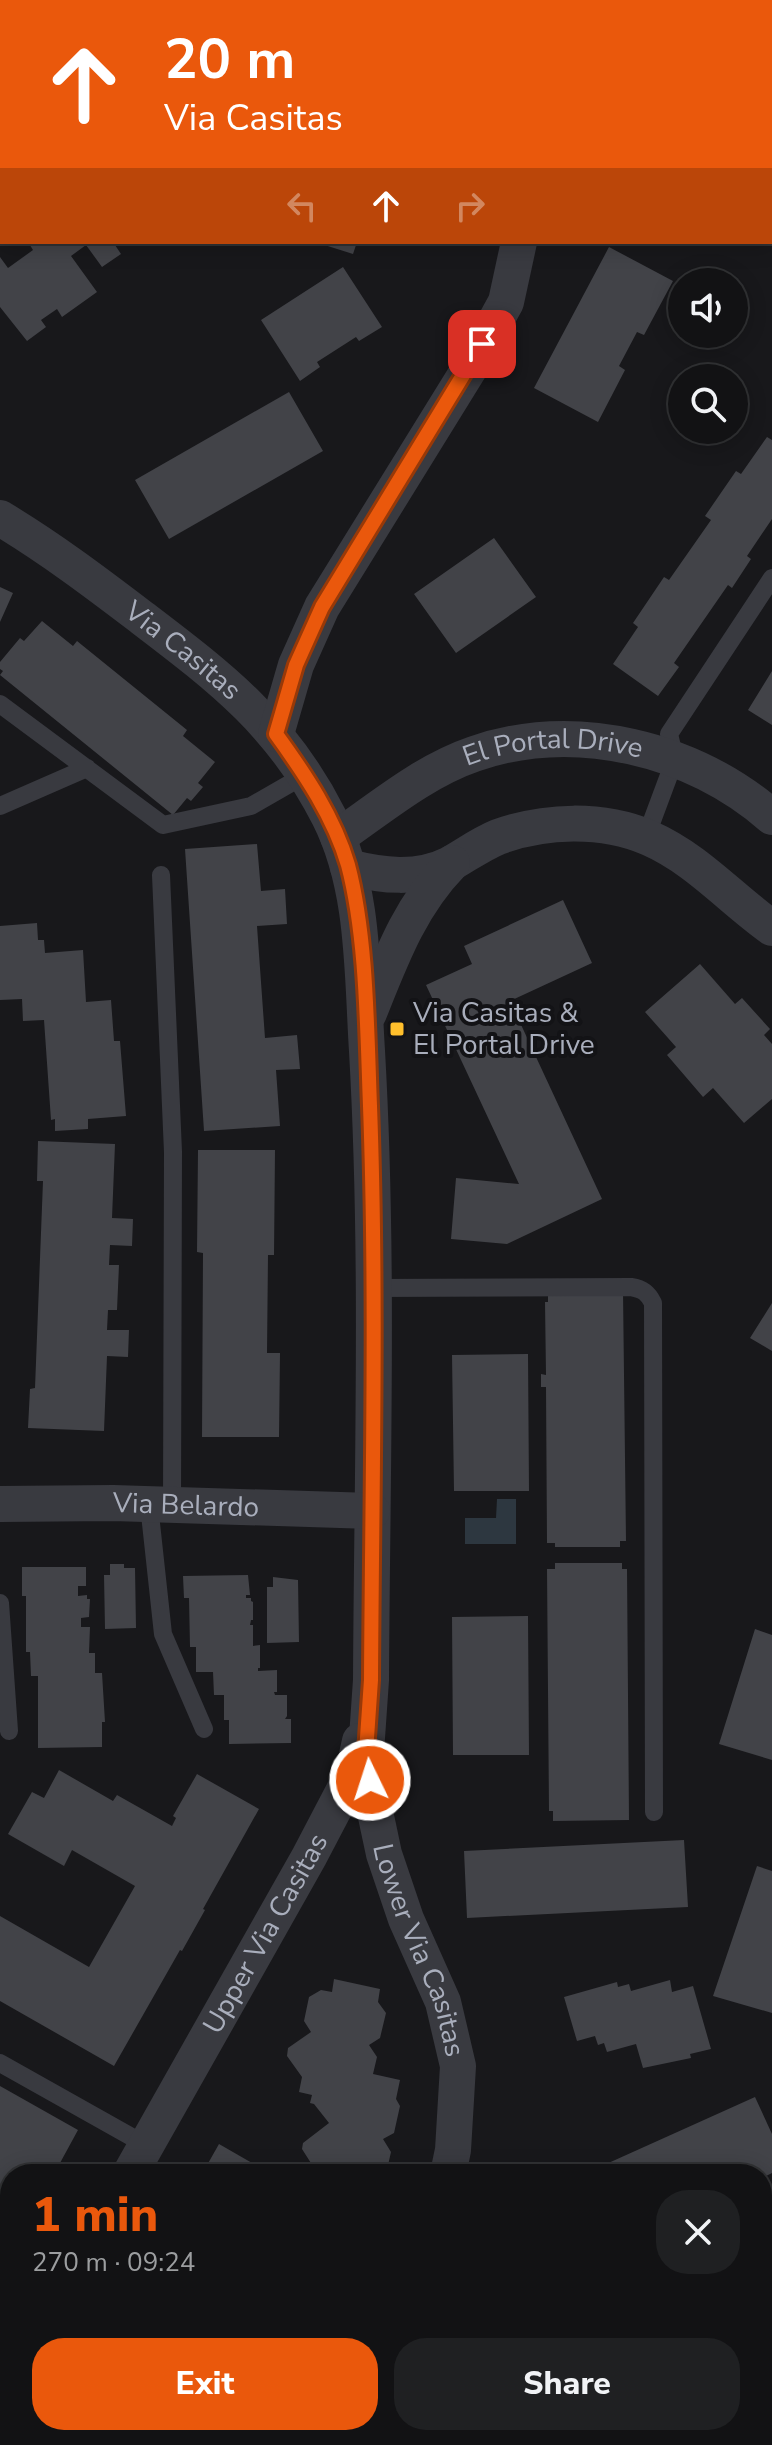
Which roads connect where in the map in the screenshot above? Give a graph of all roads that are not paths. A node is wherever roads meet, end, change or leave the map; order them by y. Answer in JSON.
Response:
{"nodes":[{"id":1,"x":519,"y":244,"type":"edge"},
{"id":2,"x":0,"y":518,"type":"edge"},
{"id":3,"x":772,"y":578,"type":"edge"},
{"id":4,"x":0,"y":704,"type":"edge"},
{"id":5,"x":276,"y":734,"type":"junction"},
{"id":6,"x":675,"y":759,"type":"junction"},
{"id":7,"x":87,"y":768,"type":"junction"},
{"id":8,"x":305,"y":775,"type":"junction"},
{"id":9,"x":0,"y":806,"type":"edge"},
{"id":10,"x":772,"y":817,"type":"edge"},
{"id":11,"x":646,"y":837,"type":"junction"},
{"id":12,"x":343,"y":852,"type":"junction"},
{"id":13,"x":454,"y":861,"type":"junction"},
{"id":14,"x":161,"y":875,"type":"dead end"},
{"id":15,"x":772,"y":928,"type":"edge"},
{"id":16,"x":366,"y":1022,"type":"junction"},
{"id":17,"x":372,"y":1288,"type":"junction"},
{"id":18,"x":0,"y":1504,"type":"edge"},
{"id":19,"x":160,"y":1505,"type":"junction"},
{"id":20,"x":372,"y":1511,"type":"junction"},
{"id":21,"x":0,"y":1603,"type":"edge"},
{"id":22,"x":371,"y":1680,"type":"junction"},
{"id":23,"x":204,"y":1729,"type":"dead end"},
{"id":24,"x":9,"y":1731,"type":"dead end"},
{"id":25,"x":654,"y":1812,"type":"dead end"},
{"id":26,"x":0,"y":2063,"type":"edge"},
{"id":27,"x":138,"y":2160,"type":"edge"},
{"id":28,"x":450,"y":2164,"type":"edge"}],
"edges":[{"from":1,"to":5,"type":"street"},
{"from":2,"to":5,"type":"street","name":"Via Casitas"},
{"from":3,"to":6,"type":"lane"},
{"from":4,"to":7,"type":"lane"},
{"from":5,"to":8,"type":"street","name":"Via Casitas"},
{"from":6,"to":10,"type":"street","name":"El Portal Drive"},
{"from":6,"to":11,"type":"lane"},
{"from":6,"to":12,"type":"street","name":"El Portal Drive"},
{"from":7,"to":8,"type":"lane"},
{"from":7,"to":9,"type":"lane"},
{"from":8,"to":12,"type":"street","name":"Via Casitas"},
{"from":11,"to":13,"type":"street"},
{"from":11,"to":15,"type":"street"},
{"from":12,"to":13,"type":"street"},
{"from":12,"to":16,"type":"street","name":"Via Casitas"},
{"from":13,"to":16,"type":"street"},
{"from":14,"to":19,"type":"lane"},
{"from":16,"to":17,"type":"street","name":"Via Casitas"},
{"from":17,"to":20,"type":"street","name":"Via Casitas"},
{"from":17,"to":25,"type":"lane"},
{"from":18,"to":19,"type":"street","name":"Via Belardo"},
{"from":19,"to":20,"type":"street","name":"Via Belardo"},
{"from":19,"to":23,"type":"lane"},
{"from":20,"to":22,"type":"street","name":"Via Casitas"},
{"from":21,"to":24,"type":"lane"},
{"from":22,"to":27,"type":"street","name":"Upper Via Casitas"},
{"from":22,"to":28,"type":"street","name":"Lower Via Casitas"},
{"from":26,"to":27,"type":"lane"}]}
